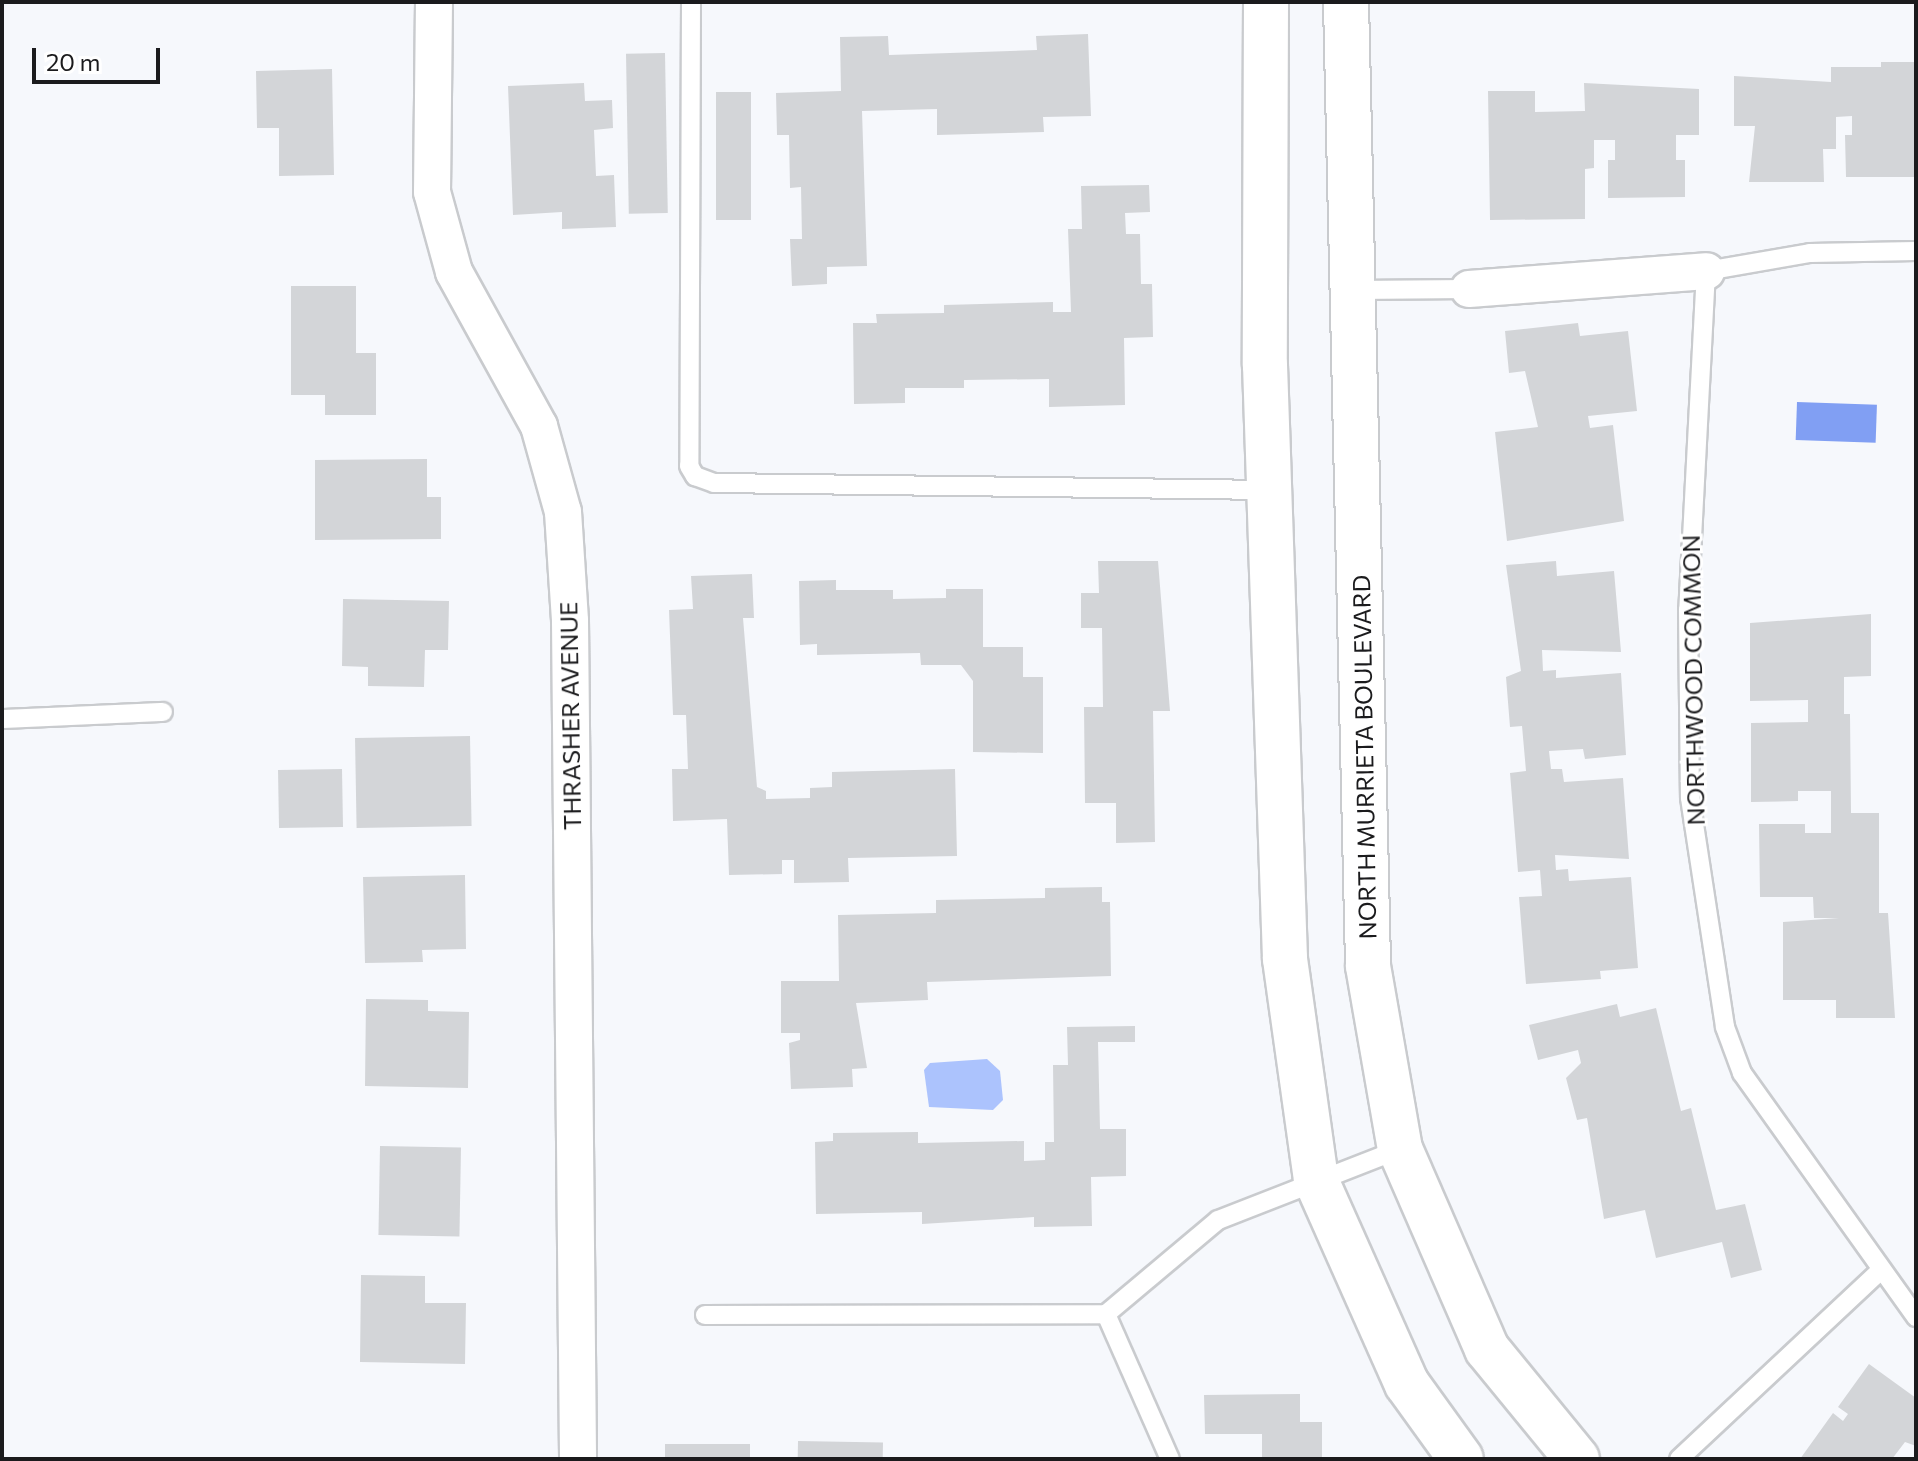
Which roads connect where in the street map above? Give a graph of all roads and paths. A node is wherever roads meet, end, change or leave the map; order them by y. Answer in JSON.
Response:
{"nodes":[{"id":1,"x":434,"y":2,"type":"edge"},
{"id":2,"x":691,"y":2,"type":"edge"},
{"id":3,"x":1266,"y":2,"type":"edge"},
{"id":4,"x":1346,"y":2,"type":"edge"},
{"id":5,"x":1916,"y":251,"type":"edge"},
{"id":6,"x":1706,"y":271,"type":"junction"},
{"id":7,"x":1469,"y":289,"type":"joint"},
{"id":8,"x":1354,"y":290,"type":"junction"},
{"id":9,"x":1273,"y":490,"type":"junction"},
{"id":10,"x":163,"y":712,"type":"dead end"},
{"id":11,"x":2,"y":719,"type":"edge"},
{"id":12,"x":1400,"y":1149,"type":"junction"},
{"id":13,"x":1316,"y":1180,"type":"junction"},
{"id":14,"x":1879,"y":1272,"type":"junction"},
{"id":15,"x":1106,"y":1314,"type":"junction"},
{"id":16,"x":705,"y":1315,"type":"dead end"},
{"id":17,"x":1916,"y":1317,"type":"edge"},
{"id":18,"x":578,"y":1459,"type":"edge"},
{"id":19,"x":1170,"y":1459,"type":"edge"},
{"id":20,"x":1461,"y":1459,"type":"edge"},
{"id":21,"x":1577,"y":1459,"type":"edge"},
{"id":22,"x":1679,"y":1459,"type":"edge"}],
"edges":[{"from":1,"to":18,"type":"street","name":"THRASHER AVENUE"},
{"from":2,"to":9,"type":"lane"},
{"from":3,"to":9,"type":"main road"},
{"from":4,"to":8,"type":"main road","name":"NORTH MURRIETA BOULEVARD"},
{"from":5,"to":6,"type":"lane"},
{"from":6,"to":7,"type":"street"},
{"from":6,"to":14,"type":"lane","name":"NORTHWOOD COMMON"},
{"from":7,"to":8,"type":"lane"},
{"from":8,"to":12,"type":"main road","name":"NORTH MURRIETA BOULEVARD"},
{"from":9,"to":13,"type":"main road"},
{"from":10,"to":11,"type":"lane"},
{"from":12,"to":13,"type":"lane"},
{"from":12,"to":21,"type":"main road","name":"NORTH MURRIETA BOULEVARD"},
{"from":13,"to":15,"type":"lane"},
{"from":13,"to":20,"type":"main road"},
{"from":14,"to":17,"type":"lane","name":"NORTHWOOD COMMON"},
{"from":14,"to":22,"type":"lane"},
{"from":15,"to":16,"type":"lane"},
{"from":15,"to":19,"type":"lane"}]}
